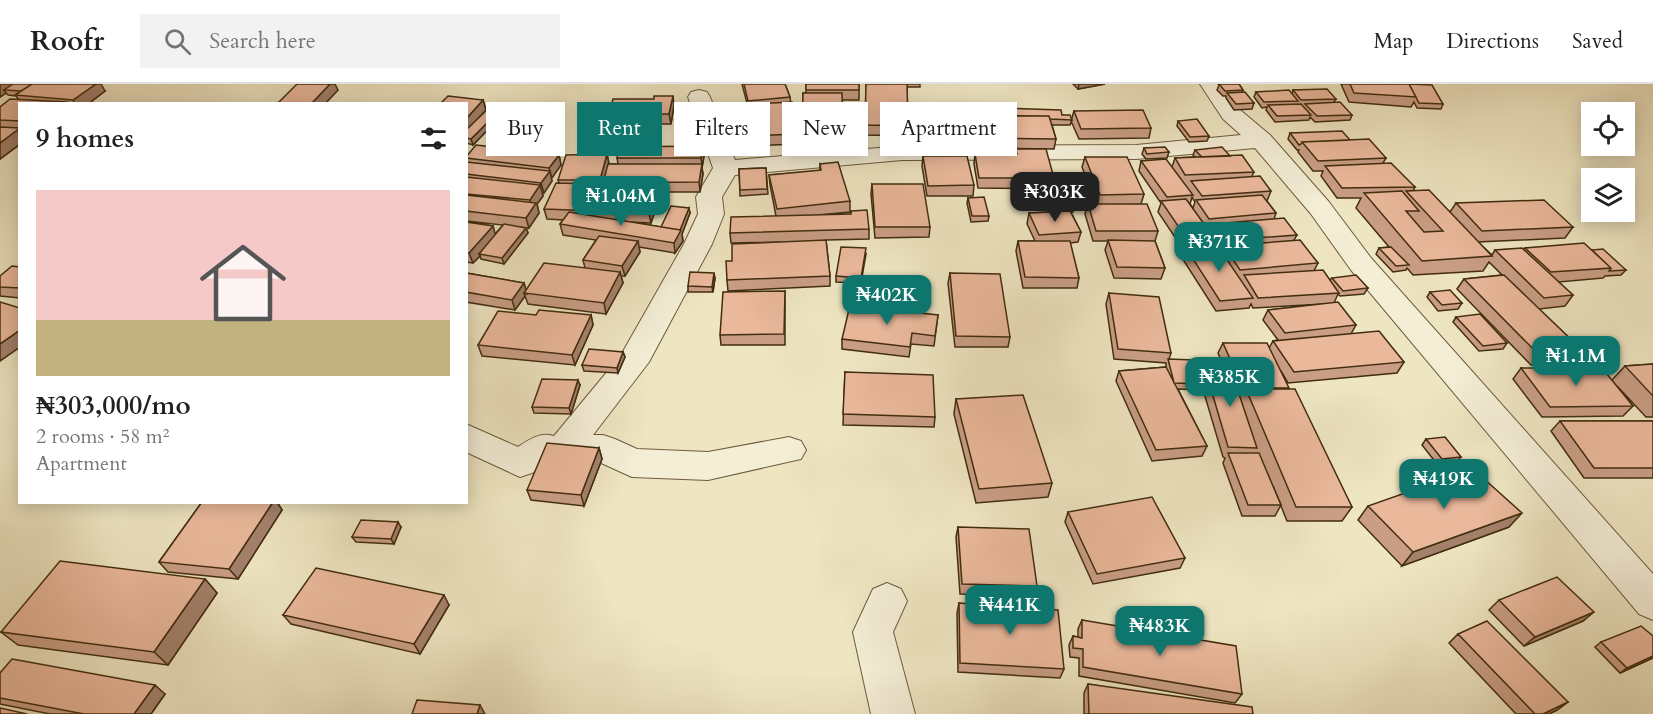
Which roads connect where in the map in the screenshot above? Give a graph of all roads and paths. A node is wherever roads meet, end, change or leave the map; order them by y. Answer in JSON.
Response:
{"nodes":[{"id":1,"x":1211,"y":84,"type":"edge"},
{"id":2,"x":699,"y":97,"type":"dead end"},
{"id":3,"x":1261,"y":140,"type":"junction"},
{"id":4,"x":726,"y":168,"type":"junction"},
{"id":5,"x":468,"y":438,"type":"edge"},
{"id":6,"x":789,"y":450,"type":"dead end"},
{"id":7,"x":561,"y":451,"type":"junction"},
{"id":8,"x":887,"y":601,"type":"dead end"},
{"id":9,"x":1653,"y":602,"type":"edge"},
{"id":10,"x":893,"y":714,"type":"edge"}],
"edges":[{"from":1,"to":3,"type":"street"},
{"from":2,"to":4,"type":"street"},
{"from":3,"to":4,"type":"street"},
{"from":3,"to":9,"type":"street"},
{"from":4,"to":7,"type":"street"},
{"from":5,"to":7,"type":"street"},
{"from":6,"to":7,"type":"street"},
{"from":8,"to":10,"type":"street"}]}
